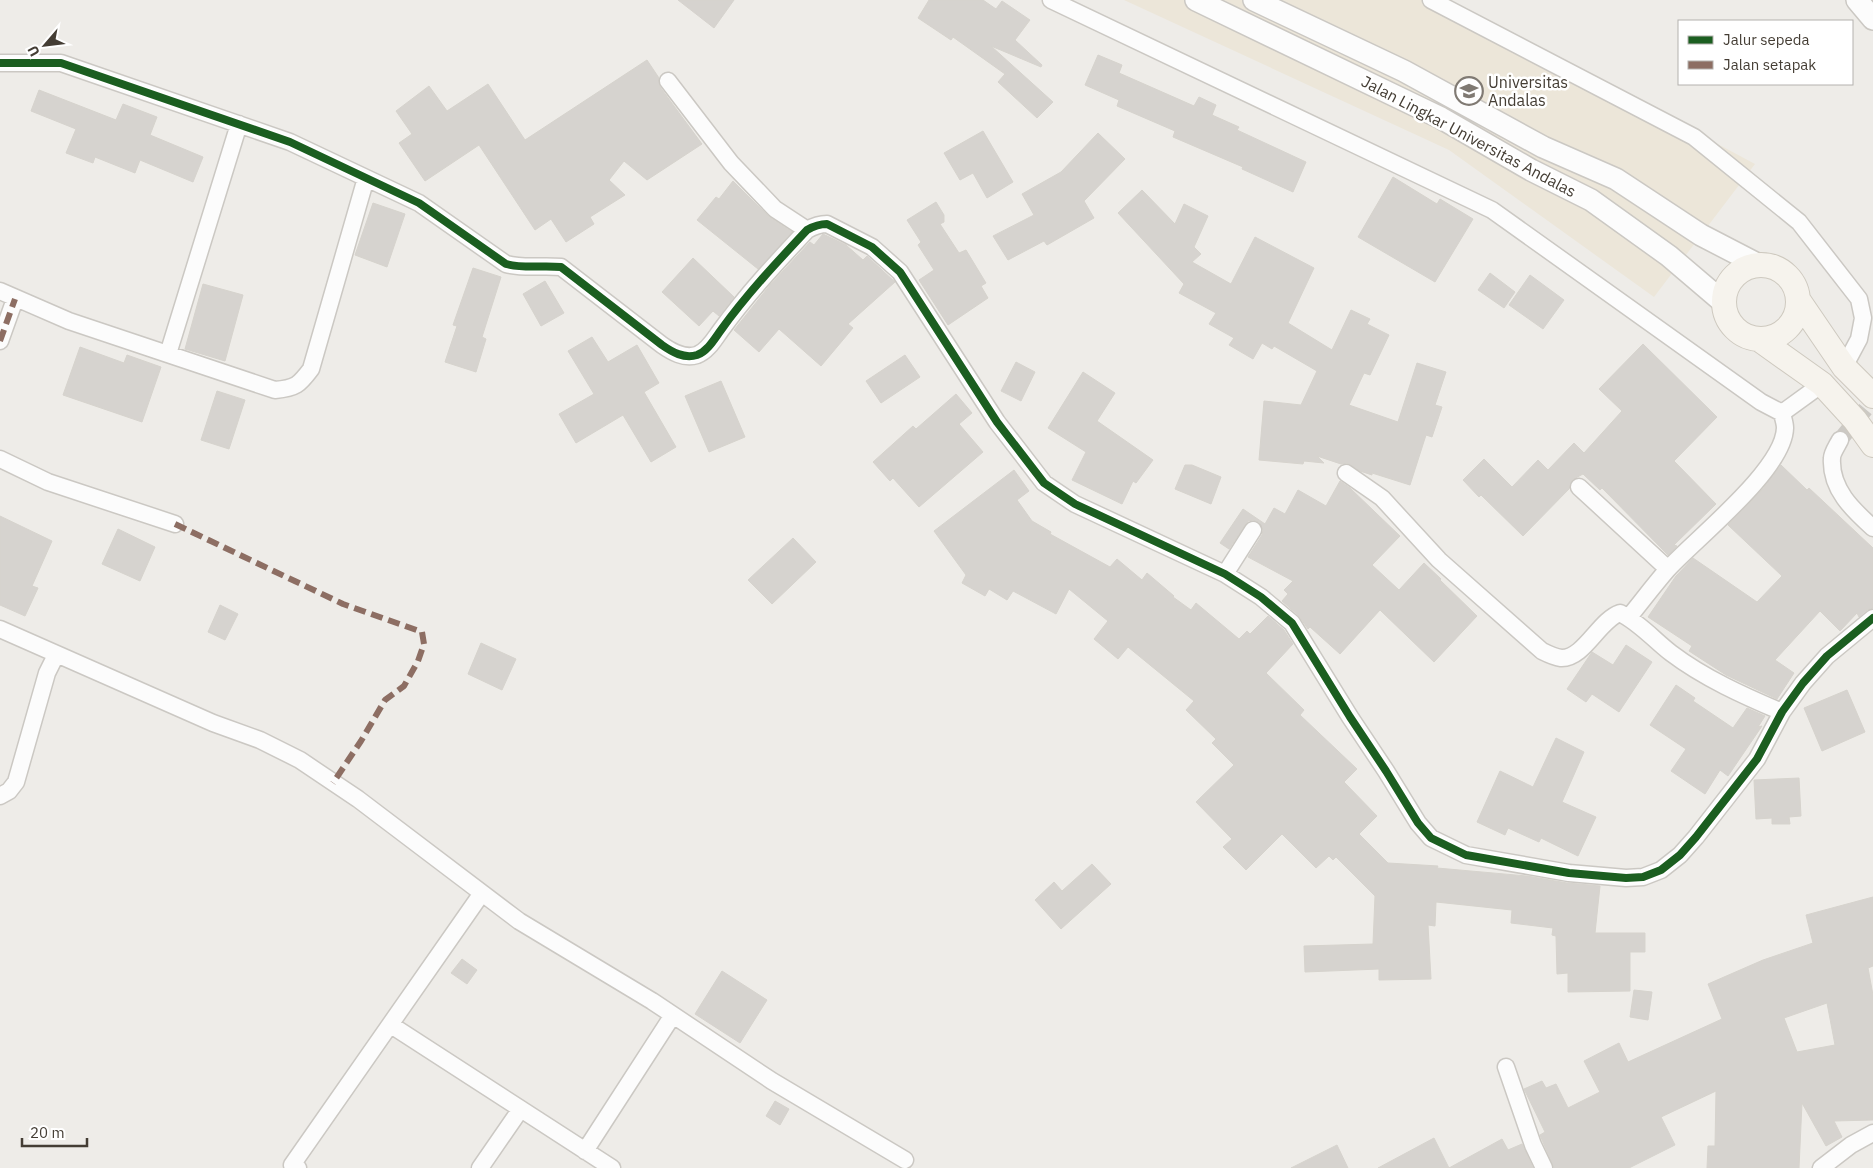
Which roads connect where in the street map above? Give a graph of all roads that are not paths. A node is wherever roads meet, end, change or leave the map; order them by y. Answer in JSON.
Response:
{"nodes":[{"id":1,"x":1051,"y":0,"type":"edge"},
{"id":2,"x":1196,"y":0,"type":"edge"},
{"id":3,"x":1254,"y":0,"type":"edge"},
{"id":4,"x":1431,"y":0,"type":"edge"},
{"id":5,"x":1857,"y":0,"type":"edge"},
{"id":6,"x":1873,"y":19,"type":"edge"},
{"id":7,"x":0,"y":63,"type":"edge"},
{"id":8,"x":668,"y":81,"type":"dead end"},
{"id":9,"x":238,"y":124,"type":"junction"},
{"id":10,"x":366,"y":178,"type":"junction"},
{"id":11,"x":807,"y":230,"type":"junction"},
{"id":12,"x":1757,"y":264,"type":"junction"},
{"id":13,"x":0,"y":291,"type":"edge"},
{"id":14,"x":15,"y":299,"type":"junction"},
{"id":15,"x":1798,"y":301,"type":"junction"},
{"id":16,"x":1723,"y":302,"type":"junction"},
{"id":17,"x":1760,"y":340,"type":"junction"},
{"id":18,"x":0,"y":341,"type":"edge"},
{"id":19,"x":168,"y":354,"type":"junction"},
{"id":20,"x":1844,"y":367,"type":"junction"},
{"id":21,"x":1822,"y":384,"type":"junction"},
{"id":22,"x":1873,"y":396,"type":"edge"},
{"id":23,"x":1782,"y":413,"type":"junction"},
{"id":24,"x":1840,"y":440,"type":"tunnel mouth"},
{"id":25,"x":1873,"y":445,"type":"edge"},
{"id":26,"x":0,"y":458,"type":"edge"},
{"id":27,"x":1346,"y":473,"type":"dead end"},
{"id":28,"x":1579,"y":487,"type":"dead end"},
{"id":29,"x":175,"y":524,"type":"dead end"},
{"id":30,"x":1873,"y":528,"type":"edge"},
{"id":31,"x":1253,"y":530,"type":"dead end"},
{"id":32,"x":1668,"y":569,"type":"junction"},
{"id":33,"x":1225,"y":574,"type":"junction"},
{"id":34,"x":1629,"y":617,"type":"junction"},
{"id":35,"x":1873,"y":618,"type":"edge"},
{"id":36,"x":0,"y":629,"type":"edge"},
{"id":37,"x":56,"y":655,"type":"junction"},
{"id":38,"x":1782,"y":712,"type":"junction"},
{"id":39,"x":0,"y":796,"type":"edge"},
{"id":40,"x":482,"y":893,"type":"junction"},
{"id":41,"x":673,"y":1015,"type":"junction"},
{"id":42,"x":391,"y":1025,"type":"junction"},
{"id":43,"x":1506,"y":1067,"type":"dead end"},
{"id":44,"x":520,"y":1110,"type":"junction"},
{"id":45,"x":1873,"y":1133,"type":"edge"},
{"id":46,"x":585,"y":1151,"type":"junction"},
{"id":47,"x":905,"y":1160,"type":"dead end"},
{"id":48,"x":298,"y":1168,"type":"edge"},
{"id":49,"x":480,"y":1168,"type":"edge"},
{"id":50,"x":612,"y":1168,"type":"edge"},
{"id":51,"x":1544,"y":1168,"type":"edge"},
{"id":52,"x":1821,"y":1168,"type":"edge"}],
"edges":[{"from":1,"to":23,"type":"street"},
{"from":2,"to":16,"type":"street","name":"Jalan Lingkar Universitas Andalas"},
{"from":3,"to":12,"type":"street","name":"Jalan Lingkar Universitas Andalas"},
{"from":4,"to":20,"type":"street"},
{"from":5,"to":6,"type":"street"},
{"from":7,"to":9,"type":"street"},
{"from":8,"to":11,"type":"street"},
{"from":9,"to":10,"type":"street"},
{"from":9,"to":19,"type":"street"},
{"from":10,"to":11,"type":"street"},
{"from":10,"to":19,"type":"street"},
{"from":11,"to":33,"type":"street"},
{"from":12,"to":15,"type":"main road"},
{"from":12,"to":16,"type":"main road"},
{"from":13,"to":14,"type":"street"},
{"from":14,"to":18,"type":"street"},
{"from":14,"to":19,"type":"street"},
{"from":15,"to":17,"type":"main road"},
{"from":15,"to":20,"type":"main road"},
{"from":16,"to":17,"type":"main road"},
{"from":17,"to":21,"type":"main road"},
{"from":20,"to":22,"type":"main road"},
{"from":21,"to":23,"type":"street"},
{"from":21,"to":25,"type":"main road"},
{"from":23,"to":32,"type":"street"},
{"from":24,"to":30,"type":"street"},
{"from":26,"to":29,"type":"street"},
{"from":27,"to":34,"type":"street"},
{"from":28,"to":32,"type":"street"},
{"from":31,"to":33,"type":"street"},
{"from":32,"to":34,"type":"street"},
{"from":33,"to":38,"type":"street"},
{"from":34,"to":38,"type":"street"},
{"from":35,"to":38,"type":"street"},
{"from":36,"to":37,"type":"street"},
{"from":37,"to":39,"type":"street"},
{"from":37,"to":40,"type":"street"},
{"from":40,"to":41,"type":"street"},
{"from":40,"to":42,"type":"street"},
{"from":41,"to":46,"type":"street"},
{"from":41,"to":47,"type":"street"},
{"from":42,"to":44,"type":"street"},
{"from":42,"to":48,"type":"street"},
{"from":43,"to":51,"type":"street"},
{"from":44,"to":46,"type":"street"},
{"from":44,"to":49,"type":"street"},
{"from":45,"to":52,"type":"street"},
{"from":46,"to":50,"type":"street"}]}
